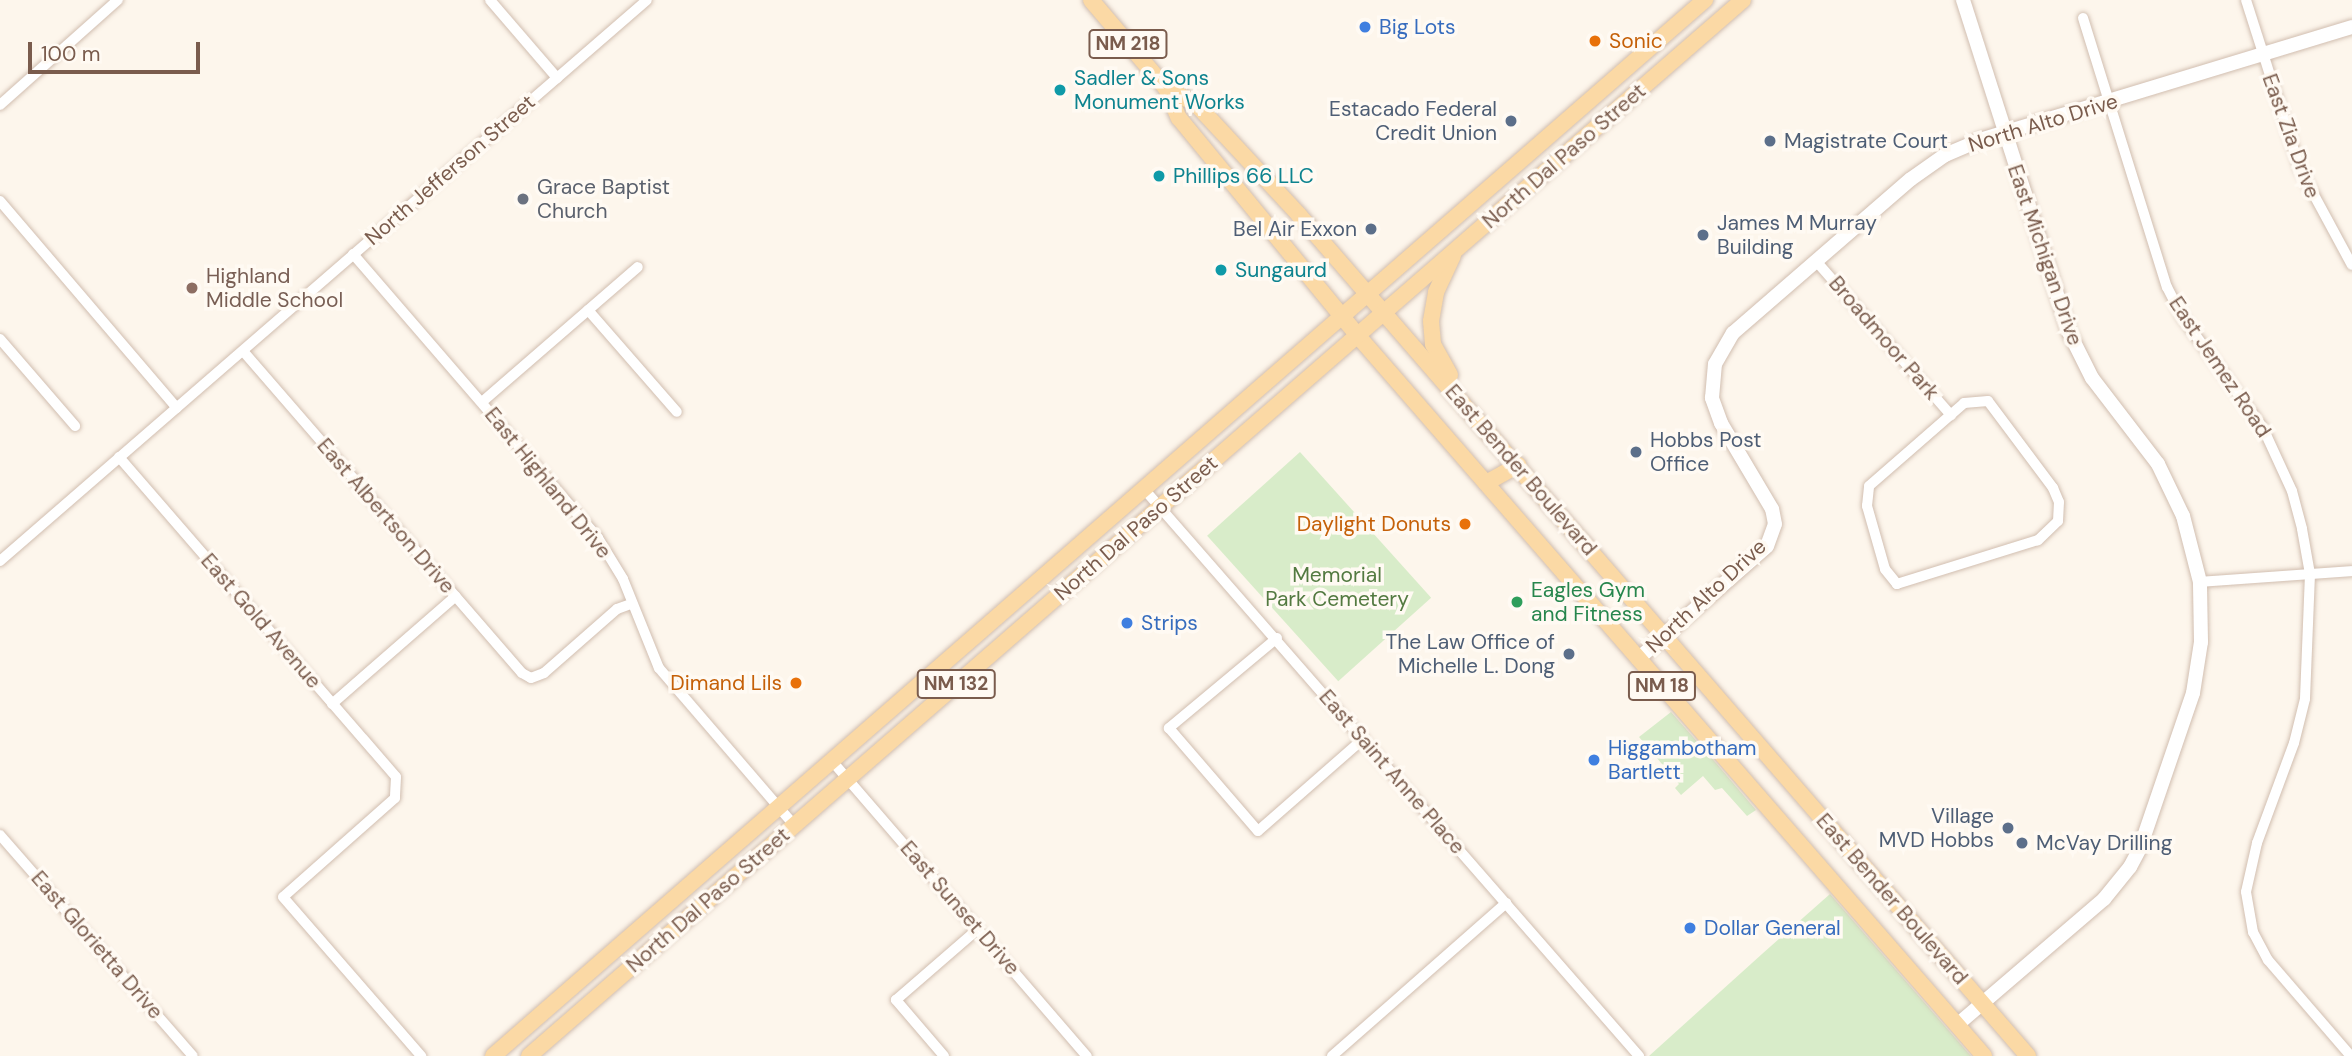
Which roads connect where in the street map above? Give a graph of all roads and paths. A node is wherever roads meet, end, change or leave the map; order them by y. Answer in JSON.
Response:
{"nodes":[{"id":1,"x":118,"y":0,"type":"edge"},
{"id":2,"x":490,"y":0,"type":"edge"},
{"id":3,"x":647,"y":0,"type":"edge"},
{"id":4,"x":1091,"y":0,"type":"edge"},
{"id":5,"x":1705,"y":0,"type":"edge"},
{"id":6,"x":1743,"y":0,"type":"edge"},
{"id":7,"x":1963,"y":0,"type":"edge"},
{"id":8,"x":2246,"y":0,"type":"edge"},
{"id":9,"x":2083,"y":18,"type":"dead end"},
{"id":10,"x":2352,"y":27,"type":"edge"},
{"id":11,"x":2262,"y":55,"type":"junction"},
{"id":12,"x":557,"y":78,"type":"junction"},
{"id":13,"x":1166,"y":88,"type":"junction"},
{"id":14,"x":2111,"y":102,"type":"junction"},
{"id":15,"x":0,"y":105,"type":"edge"},
{"id":16,"x":2003,"y":133,"type":"junction"},
{"id":17,"x":0,"y":201,"type":"edge"},
{"id":18,"x":1456,"y":250,"type":"junction"},
{"id":19,"x":353,"y":254,"type":"junction"},
{"id":20,"x":1816,"y":261,"type":"junction"},
{"id":21,"x":2352,"y":265,"type":"edge"},
{"id":22,"x":638,"y":267,"type":"dead end"},
{"id":23,"x":1368,"y":294,"type":"junction"},
{"id":24,"x":589,"y":310,"type":"junction"},
{"id":25,"x":1384,"y":313,"type":"junction"},
{"id":26,"x":1342,"y":317,"type":"junction"},
{"id":27,"x":1358,"y":336,"type":"junction"},
{"id":28,"x":0,"y":339,"type":"edge"},
{"id":29,"x":243,"y":351,"type":"junction"},
{"id":30,"x":1457,"y":394,"type":"junction"},
{"id":31,"x":482,"y":402,"type":"junction"},
{"id":32,"x":177,"y":408,"type":"junction"},
{"id":33,"x":677,"y":412,"type":"dead end"},
{"id":34,"x":1951,"y":415,"type":"junction"},
{"id":35,"x":75,"y":426,"type":"dead end"},
{"id":36,"x":120,"y":457,"type":"junction"},
{"id":37,"x":1518,"y":465,"type":"junction"},
{"id":38,"x":1486,"y":483,"type":"junction"},
{"id":39,"x":1144,"y":489,"type":"junction"},
{"id":40,"x":1160,"y":507,"type":"junction"},
{"id":41,"x":0,"y":561,"type":"edge"},
{"id":42,"x":2352,"y":571,"type":"edge"},
{"id":43,"x":2310,"y":573,"type":"junction"},
{"id":44,"x":2200,"y":582,"type":"junction"},
{"id":45,"x":456,"y":596,"type":"junction"},
{"id":46,"x":631,"y":604,"type":"junction"},
{"id":47,"x":1665,"y":636,"type":"junction"},
{"id":48,"x":1277,"y":638,"type":"junction"},
{"id":49,"x":1638,"y":659,"type":"junction"},
{"id":50,"x":332,"y":704,"type":"junction"},
{"id":51,"x":1363,"y":739,"type":"junction"},
{"id":52,"x":832,"y":761,"type":"junction"},
{"id":53,"x":848,"y":779,"type":"junction"},
{"id":54,"x":779,"y":807,"type":"junction"},
{"id":55,"x":794,"y":825,"type":"junction"},
{"id":56,"x":0,"y":835,"type":"edge"},
{"id":57,"x":1506,"y":903,"type":"junction"},
{"id":58,"x":978,"y":929,"type":"junction"},
{"id":59,"x":1983,"y":1003,"type":"junction"},
{"id":60,"x":1956,"y":1025,"type":"junction"},
{"id":61,"x":193,"y":1056,"type":"edge"},
{"id":62,"x":421,"y":1056,"type":"edge"},
{"id":63,"x":493,"y":1056,"type":"edge"},
{"id":64,"x":528,"y":1056,"type":"edge"},
{"id":65,"x":944,"y":1056,"type":"edge"},
{"id":66,"x":1087,"y":1056,"type":"edge"},
{"id":67,"x":1332,"y":1056,"type":"edge"},
{"id":68,"x":1639,"y":1056,"type":"edge"},
{"id":69,"x":1984,"y":1056,"type":"edge"},
{"id":70,"x":2028,"y":1056,"type":"edge"},
{"id":71,"x":2351,"y":1056,"type":"edge"}],
"edges":[{"from":1,"to":15,"type":"street"},
{"from":2,"to":12,"type":"street"},
{"from":3,"to":12,"type":"street","name":"North Jefferson Street"},
{"from":4,"to":13,"type":"main road","name":"East Bender Boulevard","number":"NM 218"},
{"from":5,"to":23,"type":"main road","name":"North Dal Paso Street"},
{"from":6,"to":18,"type":"main road","name":"North Dal Paso Street"},
{"from":7,"to":16,"type":"street","name":"East Michigan Drive"},
{"from":8,"to":11,"type":"street","name":"East Zia Drive"},
{"from":9,"to":14,"type":"street","name":"East Jemez Road"},
{"from":10,"to":11,"type":"street","name":"North Alto Drive"},
{"from":11,"to":14,"type":"street","name":"North Alto Drive"},
{"from":11,"to":21,"type":"street","name":"East Zia Drive"},
{"from":12,"to":19,"type":"street","name":"North Jefferson Street"},
{"from":13,"to":23,"type":"main road","name":"East Bender Boulevard","number":"NM 218"},
{"from":13,"to":26,"type":"main road","name":"East Bender Boulevard"},
{"from":14,"to":16,"type":"street","name":"North Alto Drive"},
{"from":14,"to":43,"type":"street","name":"East Jemez Road"},
{"from":16,"to":20,"type":"street","name":"North Alto Drive"},
{"from":16,"to":44,"type":"street","name":"East Michigan Drive"},
{"from":17,"to":32,"type":"street"},
{"from":18,"to":25,"type":"main road","name":"North Dal Paso Street"},
{"from":18,"to":30,"type":"main road"},
{"from":19,"to":29,"type":"street","name":"North Jefferson Street"},
{"from":19,"to":31,"type":"street","name":"East Highland Drive"},
{"from":20,"to":34,"type":"street","name":"Broadmoor Park"},
{"from":20,"to":47,"type":"street","name":"North Alto Drive"},
{"from":22,"to":24,"type":"street"},
{"from":23,"to":25,"type":"main road","name":"East Bender Boulevard","number":"NM 218"},
{"from":23,"to":26,"type":"main road","name":"North Dal Paso Street","number":"NM 132"},
{"from":24,"to":31,"type":"street"},
{"from":24,"to":33,"type":"street"},
{"from":25,"to":27,"type":"main road","name":"North Dal Paso Street","number":"NM 132"},
{"from":25,"to":30,"type":"main road","name":"East Bender Boulevard","number":"NM 18"},
{"from":26,"to":27,"type":"main road","name":"East Bender Boulevard","number":"NM 18"},
{"from":26,"to":39,"type":"main road","name":"North Dal Paso Street","number":"NM 132"},
{"from":27,"to":38,"type":"main road","name":"East Bender Boulevard","number":"NM 18"},
{"from":27,"to":40,"type":"main road","name":"North Dal Paso Street","number":"NM 132"},
{"from":28,"to":35,"type":"street"},
{"from":29,"to":32,"type":"street","name":"North Jefferson Street"},
{"from":29,"to":45,"type":"street","name":"East Albertson Drive"},
{"from":30,"to":37,"type":"main road","name":"East Bender Boulevard","number":"NM 18"},
{"from":31,"to":46,"type":"street","name":"East Highland Drive"},
{"from":32,"to":36,"type":"street","name":"North Jefferson Street"},
{"from":34,"to":34,"type":"street","name":"Broadmoor Park"},
{"from":36,"to":41,"type":"street","name":"North Jefferson Street"},
{"from":36,"to":50,"type":"street","name":"East Gold Avenue"},
{"from":37,"to":38,"type":"main road"},
{"from":37,"to":47,"type":"main road","name":"East Bender Boulevard","number":"NM 18"},
{"from":38,"to":49,"type":"main road","name":"East Bender Boulevard","number":"NM 18"},
{"from":39,"to":40,"type":"street","name":"East Saint Anne Place"},
{"from":39,"to":52,"type":"main road","name":"North Dal Paso Street","number":"NM 132"},
{"from":40,"to":48,"type":"street","name":"East Saint Anne Place"},
{"from":40,"to":53,"type":"main road","name":"North Dal Paso Street","number":"NM 132"},
{"from":42,"to":43,"type":"street"},
{"from":43,"to":44,"type":"street"},
{"from":43,"to":71,"type":"street","name":"East Jemez Road"},
{"from":44,"to":59,"type":"street","name":"East Michigan Drive"},
{"from":45,"to":46,"type":"street","name":"East Albertson Drive"},
{"from":45,"to":50,"type":"street"},
{"from":46,"to":54,"type":"street","name":"East Highland Drive"},
{"from":47,"to":49,"type":"street","name":"North Alto Drive"},
{"from":47,"to":59,"type":"main road","name":"East Bender Boulevard","number":"NM 18"},
{"from":48,"to":51,"type":"street","name":"East Saint Anne Place"},
{"from":48,"to":51,"type":"street"},
{"from":49,"to":60,"type":"main road","name":"East Bender Boulevard","number":"NM 18"},
{"from":50,"to":62,"type":"street","name":"East Gold Avenue"},
{"from":51,"to":57,"type":"street","name":"East Saint Anne Place"},
{"from":52,"to":53,"type":"street","name":"East Sunset Drive"},
{"from":52,"to":54,"type":"main road","name":"North Dal Paso Street","number":"NM 132"},
{"from":53,"to":55,"type":"main road","name":"North Dal Paso Street","number":"NM 132"},
{"from":53,"to":58,"type":"street","name":"East Sunset Drive"},
{"from":54,"to":55,"type":"street","name":"East Highland Drive"},
{"from":54,"to":63,"type":"main road","name":"North Dal Paso Street","number":"NM 132"},
{"from":55,"to":64,"type":"main road","name":"North Dal Paso Street","number":"NM 132"},
{"from":56,"to":61,"type":"street","name":"East Glorietta Drive"},
{"from":57,"to":67,"type":"street"},
{"from":57,"to":68,"type":"street","name":"East Saint Anne Place"},
{"from":58,"to":65,"type":"street"},
{"from":58,"to":66,"type":"street","name":"East Sunset Drive"},
{"from":59,"to":60,"type":"street","name":"East Michigan Drive"},
{"from":59,"to":70,"type":"main road","name":"East Bender Boulevard","number":"NM 18"},
{"from":60,"to":69,"type":"main road","name":"East Bender Boulevard","number":"NM 18"}]}
